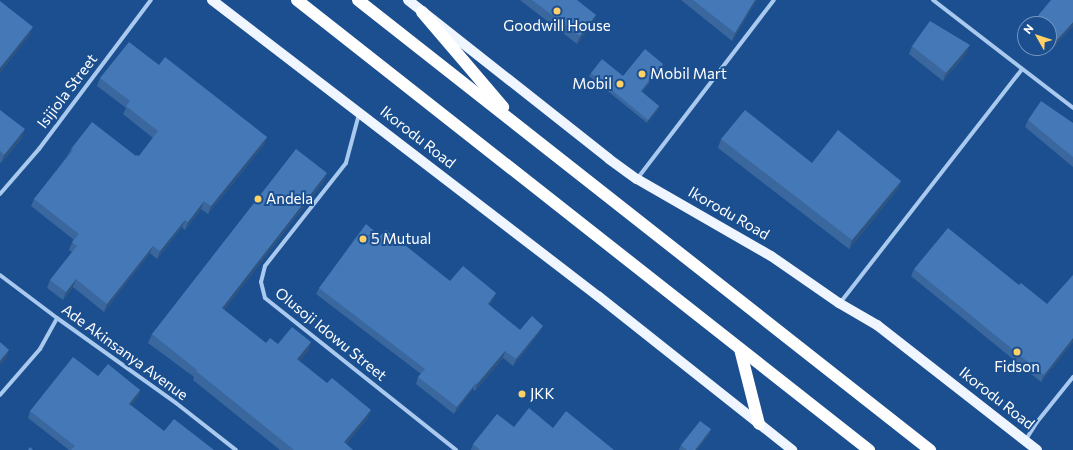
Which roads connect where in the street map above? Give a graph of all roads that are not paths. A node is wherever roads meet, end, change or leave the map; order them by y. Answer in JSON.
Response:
{"nodes":[{"id":1,"x":151,"y":0,"type":"edge"},
{"id":2,"x":212,"y":0,"type":"edge"},
{"id":3,"x":297,"y":0,"type":"edge"},
{"id":4,"x":358,"y":0,"type":"edge"},
{"id":5,"x":408,"y":0,"type":"edge"},
{"id":6,"x":774,"y":0,"type":"edge"},
{"id":7,"x":933,"y":0,"type":"edge"},
{"id":8,"x":422,"y":12,"type":"junction"},
{"id":9,"x":1022,"y":69,"type":"junction"},
{"id":10,"x":1073,"y":108,"type":"edge"},
{"id":11,"x":359,"y":112,"type":"junction"},
{"id":12,"x":519,"y":126,"type":"junction"},
{"id":13,"x":637,"y":179,"type":"junction"},
{"id":14,"x":0,"y":194,"type":"edge"},
{"id":15,"x":0,"y":275,"type":"edge"},
{"id":16,"x":839,"y":303,"type":"junction"},
{"id":17,"x":57,"y":318,"type":"junction"},
{"id":18,"x":740,"y":349,"type":"junction"},
{"id":19,"x":1073,"y":377,"type":"edge"},
{"id":20,"x":0,"y":395,"type":"edge"},
{"id":21,"x":759,"y":424,"type":"junction"},
{"id":22,"x":1026,"y":441,"type":"junction"},
{"id":23,"x":236,"y":450,"type":"edge"},
{"id":24,"x":456,"y":450,"type":"edge"},
{"id":25,"x":792,"y":450,"type":"edge"},
{"id":26,"x":869,"y":450,"type":"edge"},
{"id":27,"x":930,"y":450,"type":"edge"},
{"id":28,"x":1037,"y":450,"type":"edge"}],
"edges":[{"from":1,"to":14,"type":"street","name":"Isijiola Street"},
{"from":2,"to":11,"type":"main road","name":"Ikorodu Road"},
{"from":3,"to":18,"type":"highway"},
{"from":4,"to":12,"type":"highway"},
{"from":5,"to":8,"type":"main road","name":"Ikorodu Road"},
{"from":6,"to":13,"type":"street"},
{"from":7,"to":9,"type":"street"},
{"from":8,"to":12,"type":"highway"},
{"from":8,"to":13,"type":"main road","name":"Ikorodu Road"},
{"from":9,"to":10,"type":"street"},
{"from":9,"to":16,"type":"street"},
{"from":11,"to":21,"type":"main road","name":"Ikorodu Road"},
{"from":11,"to":24,"type":"street","name":"Olusoji Idowu Street"},
{"from":12,"to":27,"type":"highway"},
{"from":13,"to":16,"type":"main road","name":"Ikorodu Road"},
{"from":15,"to":17,"type":"street","name":"Ade Akinsanya Avenue"},
{"from":16,"to":22,"type":"main road","name":"Ikorodu Road"},
{"from":17,"to":20,"type":"street"},
{"from":17,"to":23,"type":"street","name":"Ade Akinsanya Avenue"},
{"from":18,"to":21,"type":"highway"},
{"from":18,"to":26,"type":"highway"},
{"from":19,"to":22,"type":"street"},
{"from":21,"to":25,"type":"main road","name":"Ikorodu Road"},
{"from":22,"to":28,"type":"main road","name":"Ikorodu Road"}]}
